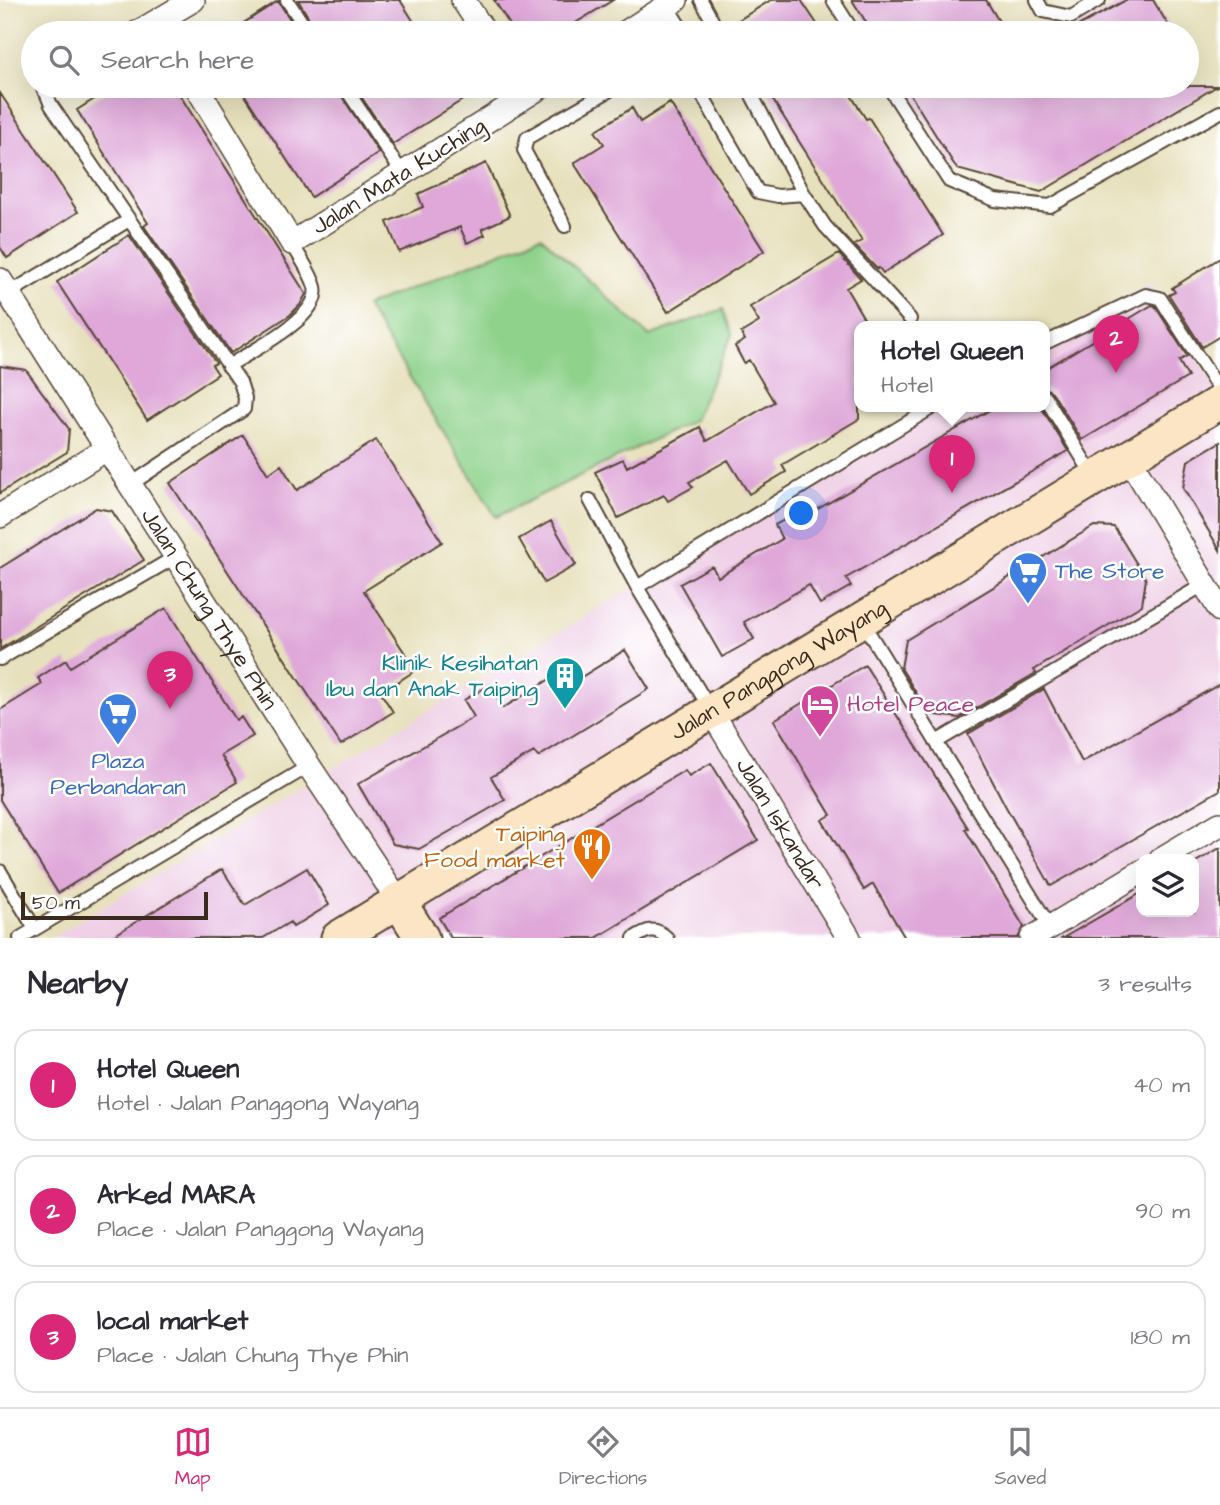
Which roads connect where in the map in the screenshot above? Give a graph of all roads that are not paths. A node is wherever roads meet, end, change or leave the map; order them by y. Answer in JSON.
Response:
{"nodes":[{"id":1,"x":193,"y":0,"type":"edge"},
{"id":2,"x":287,"y":0,"type":"edge"},
{"id":3,"x":463,"y":0,"type":"edge"},
{"id":4,"x":701,"y":0,"type":"edge"},
{"id":5,"x":833,"y":0,"type":"edge"},
{"id":6,"x":1037,"y":0,"type":"edge"},
{"id":7,"x":1099,"y":0,"type":"edge"},
{"id":8,"x":672,"y":3,"type":"edge"},
{"id":9,"x":163,"y":21,"type":"edge"},
{"id":10,"x":302,"y":21,"type":"edge"},
{"id":11,"x":477,"y":21,"type":"edge"},
{"id":12,"x":644,"y":21,"type":"edge"},
{"id":13,"x":679,"y":21,"type":"edge"},
{"id":14,"x":712,"y":21,"type":"edge"},
{"id":15,"x":846,"y":21,"type":"edge"},
{"id":16,"x":48,"y":98,"type":"edge"},
{"id":17,"x":203,"y":98,"type":"edge"},
{"id":18,"x":352,"y":98,"type":"edge"},
{"id":19,"x":516,"y":98,"type":"edge"},
{"id":20,"x":596,"y":98,"type":"edge"},
{"id":21,"x":704,"y":98,"type":"edge"},
{"id":22,"x":753,"y":98,"type":"edge"},
{"id":23,"x":896,"y":98,"type":"edge"},
{"id":24,"x":1220,"y":112,"type":"edge"},
{"id":25,"x":403,"y":174,"type":"junction"},
{"id":26,"x":804,"y":194,"type":"junction"},
{"id":27,"x":129,"y":220,"type":"junction"},
{"id":28,"x":565,"y":226,"type":"dead end"},
{"id":29,"x":292,"y":243,"type":"junction"},
{"id":30,"x":6,"y":300,"type":"edge"},
{"id":31,"x":910,"y":319,"type":"dead end"},
{"id":32,"x":1050,"y":341,"type":"edge"},
{"id":33,"x":228,"y":366,"type":"junction"},
{"id":34,"x":1220,"y":391,"type":"edge"},
{"id":35,"x":1220,"y":402,"type":"edge"},
{"id":36,"x":1050,"y":405,"type":"edge"},
{"id":37,"x":925,"y":412,"type":"edge"},
{"id":38,"x":108,"y":448,"type":"junction"},
{"id":39,"x":1129,"y":458,"type":"junction"},
{"id":40,"x":1095,"y":478,"type":"junction"},
{"id":41,"x":131,"y":484,"type":"junction"},
{"id":42,"x":590,"y":500,"type":"dead end"},
{"id":43,"x":0,"y":516,"type":"edge"},
{"id":44,"x":177,"y":556,"type":"junction"},
{"id":45,"x":1205,"y":584,"type":"junction"},
{"id":46,"x":637,"y":587,"type":"junction"},
{"id":47,"x":1220,"y":610,"type":"edge"},
{"id":48,"x":861,"y":620,"type":"junction"},
{"id":49,"x":0,"y":659,"type":"edge"},
{"id":50,"x":711,"y":711,"type":"junction"},
{"id":51,"x":936,"y":742,"type":"junction"},
{"id":52,"x":309,"y":765,"type":"junction"},
{"id":53,"x":1220,"y":824,"type":"edge"},
{"id":54,"x":1169,"y":854,"type":"edge"},
{"id":55,"x":0,"y":871,"type":"edge"},
{"id":56,"x":1136,"y":875,"type":"edge"},
{"id":57,"x":398,"y":900,"type":"junction"},
{"id":58,"x":35,"y":929,"type":"junction"},
{"id":59,"x":1041,"y":933,"type":"edge"},
{"id":60,"x":20,"y":938,"type":"edge"},
{"id":61,"x":338,"y":938,"type":"edge"},
{"id":62,"x":422,"y":938,"type":"edge"},
{"id":63,"x":634,"y":938,"type":"edge"},
{"id":64,"x":667,"y":938,"type":"edge"},
{"id":65,"x":849,"y":938,"type":"edge"}],
"edges":[{"from":1,"to":9,"type":"street"},
{"from":2,"to":10,"type":"lane"},
{"from":3,"to":11,"type":"street"},
{"from":4,"to":14,"type":"lane"},
{"from":5,"to":15,"type":"lane"},
{"from":6,"to":7,"type":"lane"},
{"from":8,"to":12,"type":"street"},
{"from":8,"to":13,"type":"lane"},
{"from":16,"to":27,"type":"lane"},
{"from":17,"to":29,"type":"street"},
{"from":18,"to":25,"type":"lane"},
{"from":19,"to":25,"type":"street","name":"Jalan Mata Kuching"},
{"from":20,"to":28,"type":"lane"},
{"from":21,"to":26,"type":"lane"},
{"from":22,"to":26,"type":"lane"},
{"from":23,"to":24,"type":"lane"},
{"from":25,"to":29,"type":"street","name":"Jalan Mata Kuching"},
{"from":26,"to":31,"type":"lane"},
{"from":27,"to":30,"type":"lane"},
{"from":27,"to":33,"type":"lane"},
{"from":29,"to":33,"type":"lane"},
{"from":30,"to":38,"type":"street","name":"Jalan Chung Thye Phin"},
{"from":32,"to":34,"type":"lane"},
{"from":33,"to":41,"type":"lane"},
{"from":35,"to":39,"type":"street","name":"Jalan Panggong Wayang"},
{"from":36,"to":40,"type":"lane"},
{"from":37,"to":46,"type":"lane"},
{"from":38,"to":41,"type":"street","name":"Jalan Chung Thye Phin"},
{"from":38,"to":43,"type":"street"},
{"from":39,"to":40,"type":"street","name":"Jalan Panggong Wayang"},
{"from":39,"to":45,"type":"street"},
{"from":40,"to":48,"type":"street","name":"Jalan Panggong Wayang"},
{"from":41,"to":44,"type":"street","name":"Jalan Chung Thye Phin"},
{"from":42,"to":46,"type":"lane"},
{"from":44,"to":49,"type":"lane"},
{"from":44,"to":52,"type":"street","name":"Jalan Chung Thye Phin"},
{"from":45,"to":47,"type":"street"},
{"from":45,"to":51,"type":"lane"},
{"from":46,"to":50,"type":"lane"},
{"from":48,"to":50,"type":"street","name":"Jalan Panggong Wayang"},
{"from":48,"to":51,"type":"lane"},
{"from":50,"to":57,"type":"street","name":"Jalan Panggong Wayang"},
{"from":50,"to":65,"type":"street","name":"Jalan Iskandar"},
{"from":51,"to":59,"type":"lane"},
{"from":52,"to":57,"type":"street","name":"Jalan Chung Thye Phin"},
{"from":52,"to":58,"type":"lane"},
{"from":53,"to":54,"type":"street"},
{"from":55,"to":58,"type":"lane"},
{"from":56,"to":59,"type":"street"},
{"from":57,"to":61,"type":"street","name":"Jalan Panggong Wayang"},
{"from":57,"to":62,"type":"street","name":"Jalan Chung Thye Phin"},
{"from":58,"to":60,"type":"lane"},
{"from":63,"to":64,"type":"lane"}]}
